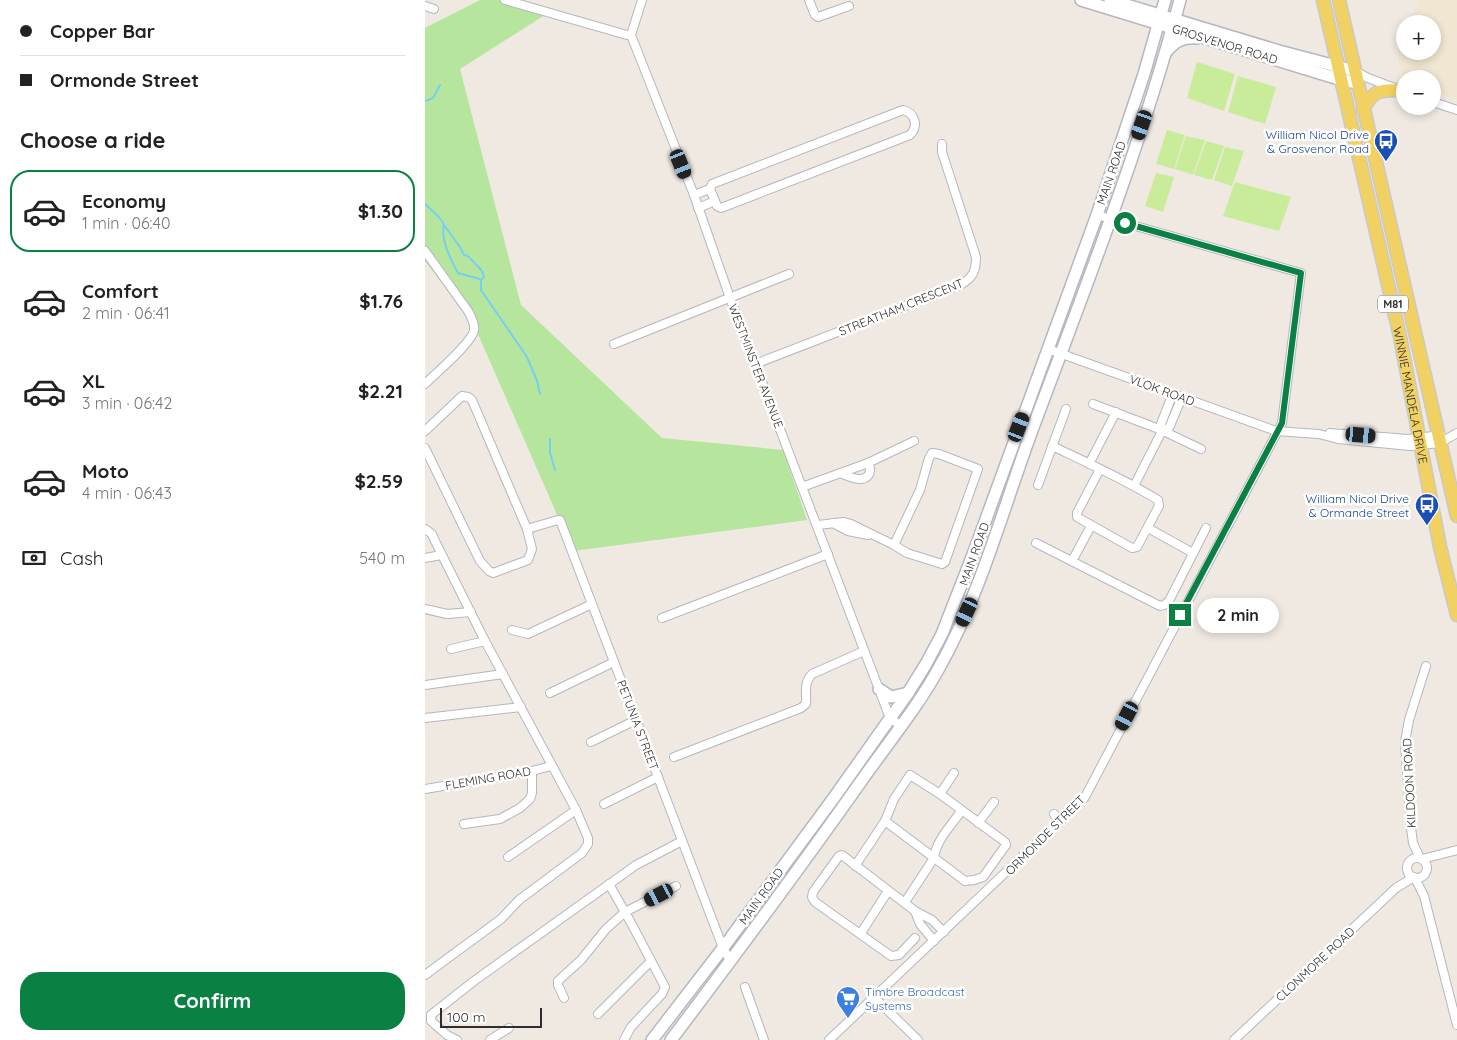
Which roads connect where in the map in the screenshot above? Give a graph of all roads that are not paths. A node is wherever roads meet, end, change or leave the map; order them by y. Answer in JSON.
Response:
{"nodes":[{"id":1,"x":505,"y":0,"type":"edge"},
{"id":2,"x":642,"y":0,"type":"edge"},
{"id":3,"x":809,"y":0,"type":"edge"},
{"id":4,"x":1081,"y":0,"type":"edge"},
{"id":5,"x":1110,"y":0,"type":"edge"},
{"id":6,"x":1165,"y":0,"type":"edge"},
{"id":7,"x":1180,"y":0,"type":"edge"},
{"id":8,"x":1323,"y":0,"type":"edge"},
{"id":9,"x":1339,"y":0,"type":"edge"},
{"id":10,"x":425,"y":6,"type":"edge"},
{"id":11,"x":849,"y":6,"type":"dead end"},
{"id":12,"x":434,"y":9,"type":"dead end"},
{"id":13,"x":1160,"y":19,"type":"junction"},
{"id":14,"x":1173,"y":24,"type":"junction"},
{"id":15,"x":631,"y":35,"type":"junction"},
{"id":16,"x":1209,"y":38,"type":"junction"},
{"id":17,"x":1165,"y":53,"type":"junction"},
{"id":18,"x":1341,"y":74,"type":"junction"},
{"id":19,"x":1361,"y":77,"type":"junction"},
{"id":20,"x":1396,"y":89,"type":"edge"},
{"id":21,"x":1396,"y":91,"type":"edge"},
{"id":22,"x":1441,"y":105,"type":"edge"},
{"id":23,"x":1363,"y":110,"type":"junction"},
{"id":24,"x":1457,"y":110,"type":"edge"},
{"id":25,"x":942,"y":144,"type":"dead end"},
{"id":26,"x":710,"y":189,"type":"junction"},
{"id":27,"x":694,"y":195,"type":"junction"},
{"id":28,"x":715,"y":201,"type":"junction"},
{"id":29,"x":698,"y":208,"type":"junction"},
{"id":30,"x":1097,"y":214,"type":"junction"},
{"id":31,"x":1110,"y":219,"type":"junction"},
{"id":32,"x":425,"y":251,"type":"edge"},
{"id":33,"x":789,"y":274,"type":"dead end"},
{"id":34,"x":730,"y":298,"type":"junction"},
{"id":35,"x":614,"y":344,"type":"dead end"},
{"id":36,"x":1048,"y":349,"type":"junction"},
{"id":37,"x":1061,"y":354,"type":"junction"},
{"id":38,"x":755,"y":364,"type":"junction"},
{"id":39,"x":425,"y":384,"type":"edge"},
{"id":40,"x":1173,"y":393,"type":"junction"},
{"id":41,"x":1182,"y":397,"type":"junction"},
{"id":42,"x":1093,"y":404,"type":"dead end"},
{"id":43,"x":1065,"y":410,"type":"dead end"},
{"id":44,"x":1116,"y":412,"type":"junction"},
{"id":45,"x":425,"y":431,"type":"edge"},
{"id":46,"x":1163,"y":431,"type":"junction"},
{"id":47,"x":1276,"y":431,"type":"junction"},
{"id":48,"x":1446,"y":436,"type":"edge"},
{"id":49,"x":914,"y":441,"type":"dead end"},
{"id":50,"x":1421,"y":442,"type":"junction"},
{"id":51,"x":1052,"y":446,"type":"junction"},
{"id":52,"x":425,"y":448,"type":"edge"},
{"id":53,"x":1201,"y":449,"type":"dead end"},
{"id":54,"x":868,"y":463,"type":"junction"},
{"id":55,"x":1089,"y":464,"type":"junction"},
{"id":56,"x":1100,"y":469,"type":"junction"},
{"id":57,"x":840,"y":473,"type":"junction"},
{"id":58,"x":1038,"y":484,"type":"dead end"},
{"id":59,"x":1134,"y":486,"type":"junction"},
{"id":60,"x":802,"y":487,"type":"junction"},
{"id":61,"x":1457,"y":516,"type":"edge"},
{"id":62,"x":818,"y":525,"type":"junction"},
{"id":63,"x":1091,"y":526,"type":"junction"},
{"id":64,"x":1148,"y":528,"type":"junction"},
{"id":65,"x":1206,"y":528,"type":"dead end"},
{"id":66,"x":425,"y":529,"type":"edge"},
{"id":67,"x":527,"y":529,"type":"junction"},
{"id":68,"x":1036,"y":543,"type":"dead end"},
{"id":69,"x":894,"y":545,"type":"junction"},
{"id":70,"x":1193,"y":553,"type":"junction"},
{"id":71,"x":828,"y":554,"type":"junction"},
{"id":72,"x":441,"y":555,"type":"junction"},
{"id":73,"x":425,"y":558,"type":"edge"},
{"id":74,"x":1072,"y":561,"type":"junction"},
{"id":75,"x":592,"y":604,"type":"junction"},
{"id":76,"x":425,"y":609,"type":"edge"},
{"id":77,"x":471,"y":612,"type":"junction"},
{"id":78,"x":1457,"y":615,"type":"edge"},
{"id":79,"x":661,"y":618,"type":"dead end"},
{"id":80,"x":512,"y":630,"type":"dead end"},
{"id":81,"x":485,"y":641,"type":"junction"},
{"id":82,"x":451,"y":649,"type":"dead end"},
{"id":83,"x":865,"y":651,"type":"junction"},
{"id":84,"x":614,"y":662,"type":"junction"},
{"id":85,"x":1426,"y":666,"type":"dead end"},
{"id":86,"x":503,"y":674,"type":"junction"},
{"id":87,"x":425,"y":686,"type":"edge"},
{"id":88,"x":879,"y":689,"type":"junction"},
{"id":89,"x":550,"y":693,"type":"dead end"},
{"id":90,"x":908,"y":693,"type":"junction"},
{"id":91,"x":521,"y":707,"type":"junction"},
{"id":92,"x":425,"y":718,"type":"edge"},
{"id":93,"x":890,"y":718,"type":"junction"},
{"id":94,"x":636,"y":720,"type":"junction"},
{"id":95,"x":901,"y":726,"type":"junction"},
{"id":96,"x":591,"y":742,"type":"dead end"},
{"id":97,"x":674,"y":757,"type":"dead end"},
{"id":98,"x":551,"y":766,"type":"junction"},
{"id":99,"x":532,"y":771,"type":"junction"},
{"id":100,"x":954,"y":773,"type":"dead end"},
{"id":101,"x":657,"y":777,"type":"junction"},
{"id":102,"x":425,"y":789,"type":"edge"},
{"id":103,"x":940,"y":794,"type":"junction"},
{"id":104,"x":994,"y":802,"type":"dead end"},
{"id":105,"x":604,"y":804,"type":"dead end"},
{"id":106,"x":575,"y":810,"type":"junction"},
{"id":107,"x":961,"y":811,"type":"junction"},
{"id":108,"x":1054,"y":814,"type":"dead end"},
{"id":109,"x":885,"y":821,"type":"junction"},
{"id":110,"x":1060,"y":822,"type":"junction"},
{"id":111,"x":979,"y":823,"type":"junction"},
{"id":112,"x":464,"y":824,"type":"dead end"},
{"id":113,"x":682,"y":841,"type":"junction"},
{"id":114,"x":1413,"y":843,"type":"junction"},
{"id":115,"x":1453,"y":850,"type":"edge"},
{"id":116,"x":508,"y":857,"type":"dead end"},
{"id":117,"x":934,"y":858,"type":"junction"},
{"id":118,"x":1421,"y":858,"type":"junction"},
{"id":119,"x":1411,"y":859,"type":"junction"},
{"id":120,"x":855,"y":866,"type":"junction"},
{"id":121,"x":1406,"y":867,"type":"junction"},
{"id":122,"x":1425,"y":871,"type":"junction"},
{"id":123,"x":1415,"y":878,"type":"junction"},
{"id":124,"x":609,"y":884,"type":"junction"},
{"id":125,"x":676,"y":886,"type":"dead end"},
{"id":126,"x":1396,"y":888,"type":"junction"},
{"id":127,"x":889,"y":891,"type":"junction"},
{"id":128,"x":1424,"y":896,"type":"junction"},
{"id":129,"x":905,"y":902,"type":"junction"},
{"id":130,"x":915,"y":911,"type":"junction"},
{"id":131,"x":625,"y":912,"type":"junction"},
{"id":132,"x":944,"y":932,"type":"junction"},
{"id":133,"x":861,"y":933,"type":"junction"},
{"id":134,"x":915,"y":938,"type":"dead end"},
{"id":135,"x":934,"y":941,"type":"junction"},
{"id":136,"x":723,"y":948,"type":"junction"},
{"id":137,"x":651,"y":961,"type":"junction"},
{"id":138,"x":731,"y":962,"type":"junction"},
{"id":139,"x":425,"y":975,"type":"edge"},
{"id":140,"x":745,"y":987,"type":"dead end"},
{"id":141,"x":874,"y":997,"type":"junction"},
{"id":142,"x":564,"y":998,"type":"dead end"},
{"id":143,"x":598,"y":1014,"type":"dead end"},
{"id":144,"x":1457,"y":1025,"type":"edge"},
{"id":145,"x":509,"y":1028,"type":"dead end"},
{"id":146,"x":457,"y":1040,"type":"edge"},
{"id":147,"x":490,"y":1040,"type":"edge"},
{"id":148,"x":625,"y":1040,"type":"edge"},
{"id":149,"x":652,"y":1040,"type":"edge"},
{"id":150,"x":671,"y":1040,"type":"edge"},
{"id":151,"x":765,"y":1040,"type":"edge"},
{"id":152,"x":829,"y":1040,"type":"edge"},
{"id":153,"x":917,"y":1040,"type":"edge"},
{"id":154,"x":1234,"y":1040,"type":"edge"}],
"edges":[{"from":1,"to":15,"type":"street"},
{"from":2,"to":15,"type":"street"},
{"from":3,"to":11,"type":"street"},
{"from":4,"to":13,"type":"main road","name":"GROSVENOR ROAD"},
{"from":5,"to":13,"type":"main road","name":"GROSVENOR ROAD"},
{"from":6,"to":13,"type":"main road","name":"MAIN ROAD"},
{"from":7,"to":14,"type":"main road","name":"MAIN ROAD"},
{"from":8,"to":18,"type":"main road","name":"WINNIE MANDELA DRIVE","number":"M81"},
{"from":9,"to":19,"type":"main road","name":"WINNIE MANDELA DRIVE","number":"M81"},
{"from":10,"to":12,"type":"street"},
{"from":13,"to":14,"type":"main road","name":"GROSVENOR ROAD"},
{"from":13,"to":30,"type":"main road","name":"MAIN ROAD"},
{"from":14,"to":16,"type":"main road","name":"GROSVENOR ROAD"},
{"from":14,"to":17,"type":"main road","name":"MAIN ROAD"},
{"from":14,"to":18,"type":"main road","name":"GROSVENOR ROAD"},
{"from":15,"to":27,"type":"street","name":"WESTMINSTER AVENUE"},
{"from":16,"to":17,"type":"main road"},
{"from":16,"to":18,"type":"main road","name":"GROSVENOR ROAD"},
{"from":17,"to":31,"type":"main road","name":"MAIN ROAD"},
{"from":18,"to":19,"type":"main road","name":"GROSVENOR ROAD"},
{"from":18,"to":50,"type":"main road","name":"WINNIE MANDELA DRIVE","number":"M81"},
{"from":19,"to":20,"type":"street","name":"GROSVENOR ROAD"},
{"from":19,"to":23,"type":"main road","name":"WINNIE MANDELA DRIVE","number":"M81"},
{"from":21,"to":23,"type":"main road"},
{"from":22,"to":24,"type":"street"},
{"from":23,"to":48,"type":"main road","name":"WINNIE MANDELA DRIVE","number":"M81"},
{"from":25,"to":38,"type":"street","name":"STREATHAM CRESCENT"},
{"from":26,"to":27,"type":"street"},
{"from":26,"to":28,"type":"street"},
{"from":26,"to":28,"type":"street"},
{"from":27,"to":29,"type":"street","name":"WESTMINSTER AVENUE"},
{"from":28,"to":29,"type":"street"},
{"from":29,"to":34,"type":"street","name":"WESTMINSTER AVENUE"},
{"from":30,"to":31,"type":"street"},
{"from":30,"to":36,"type":"main road","name":"MAIN ROAD"},
{"from":31,"to":37,"type":"main road","name":"MAIN ROAD"},
{"from":31,"to":47,"type":"street","name":"ORMONDE STREET"},
{"from":32,"to":39,"type":"street"},
{"from":33,"to":34,"type":"street"},
{"from":34,"to":35,"type":"street"},
{"from":34,"to":38,"type":"street","name":"WESTMINSTER AVENUE"},
{"from":36,"to":37,"type":"street","name":"VLOK ROAD"},
{"from":36,"to":90,"type":"main road","name":"MAIN ROAD"},
{"from":37,"to":40,"type":"street","name":"VLOK ROAD"},
{"from":37,"to":95,"type":"main road","name":"MAIN ROAD"},
{"from":38,"to":60,"type":"street","name":"WESTMINSTER AVENUE"},
{"from":40,"to":41,"type":"street","name":"VLOK ROAD"},
{"from":40,"to":46,"type":"street"},
{"from":41,"to":46,"type":"street"},
{"from":41,"to":47,"type":"street","name":"VLOK ROAD"},
{"from":42,"to":44,"type":"street"},
{"from":43,"to":51,"type":"street"},
{"from":44,"to":46,"type":"street"},
{"from":44,"to":55,"type":"street"},
{"from":45,"to":67,"type":"street"},
{"from":46,"to":53,"type":"street"},
{"from":46,"to":59,"type":"street"},
{"from":47,"to":50,"type":"street","name":"VLOK ROAD"},
{"from":47,"to":110,"type":"street","name":"ORMONDE STREET"},
{"from":48,"to":50,"type":"street"},
{"from":48,"to":61,"type":"main road","name":"WINNIE MANDELA DRIVE","number":"M81"},
{"from":49,"to":54,"type":"street"},
{"from":50,"to":78,"type":"main road","name":"WINNIE MANDELA DRIVE","number":"M81"},
{"from":51,"to":55,"type":"street"},
{"from":51,"to":58,"type":"street"},
{"from":52,"to":67,"type":"street"},
{"from":54,"to":57,"type":"street"},
{"from":54,"to":57,"type":"street"},
{"from":55,"to":56,"type":"street"},
{"from":56,"to":59,"type":"street"},
{"from":56,"to":63,"type":"street"},
{"from":57,"to":60,"type":"street"},
{"from":59,"to":64,"type":"street"},
{"from":60,"to":62,"type":"street","name":"WESTMINSTER AVENUE"},
{"from":62,"to":69,"type":"street"},
{"from":62,"to":71,"type":"street","name":"WESTMINSTER AVENUE"},
{"from":63,"to":64,"type":"street"},
{"from":63,"to":74,"type":"street"},
{"from":64,"to":70,"type":"street"},
{"from":65,"to":70,"type":"street"},
{"from":66,"to":72,"type":"street"},
{"from":67,"to":75,"type":"street","name":"PETUNIA STREET"},
{"from":68,"to":74,"type":"street"},
{"from":69,"to":69,"type":"street"},
{"from":70,"to":74,"type":"street"},
{"from":71,"to":79,"type":"street"},
{"from":71,"to":83,"type":"street","name":"WESTMINSTER AVENUE"},
{"from":72,"to":73,"type":"street"},
{"from":72,"to":77,"type":"street"},
{"from":75,"to":80,"type":"street"},
{"from":75,"to":84,"type":"street","name":"PETUNIA STREET"},
{"from":76,"to":77,"type":"street"},
{"from":77,"to":81,"type":"street"},
{"from":81,"to":82,"type":"street"},
{"from":81,"to":86,"type":"street"},
{"from":83,"to":88,"type":"street","name":"WESTMINSTER AVENUE"},
{"from":83,"to":97,"type":"street"},
{"from":84,"to":89,"type":"street"},
{"from":84,"to":94,"type":"street","name":"PETUNIA STREET"},
{"from":85,"to":114,"type":"street","name":"KILDOON ROAD"},
{"from":86,"to":87,"type":"street"},
{"from":86,"to":91,"type":"street"},
{"from":88,"to":90,"type":"main road"},
{"from":88,"to":93,"type":"street","name":"WESTMINSTER AVENUE"},
{"from":90,"to":93,"type":"main road","name":"MAIN ROAD"},
{"from":91,"to":92,"type":"street"},
{"from":91,"to":98,"type":"street"},
{"from":93,"to":95,"type":"street"},
{"from":93,"to":136,"type":"main road","name":"MAIN ROAD"},
{"from":94,"to":96,"type":"street"},
{"from":94,"to":101,"type":"street","name":"PETUNIA STREET"},
{"from":95,"to":138,"type":"main road","name":"MAIN ROAD"},
{"from":98,"to":99,"type":"street","name":"FLEMING ROAD"},
{"from":98,"to":106,"type":"street"},
{"from":99,"to":102,"type":"street","name":"FLEMING ROAD"},
{"from":99,"to":112,"type":"street"},
{"from":100,"to":103,"type":"street"},
{"from":101,"to":105,"type":"street"},
{"from":101,"to":113,"type":"street","name":"PETUNIA STREET"},
{"from":103,"to":107,"type":"street"},
{"from":103,"to":109,"type":"street"},
{"from":104,"to":111,"type":"street"},
{"from":106,"to":116,"type":"street"},
{"from":106,"to":139,"type":"street"},
{"from":107,"to":111,"type":"street"},
{"from":107,"to":117,"type":"street"},
{"from":108,"to":110,"type":"street"},
{"from":109,"to":117,"type":"street"},
{"from":109,"to":120,"type":"street"},
{"from":110,"to":132,"type":"street","name":"ORMONDE STREET"},
{"from":111,"to":117,"type":"street"},
{"from":113,"to":124,"type":"street"},
{"from":113,"to":136,"type":"street","name":"PETUNIA STREET"},
{"from":114,"to":118,"type":"street","name":"KILDOON ROAD"},
{"from":114,"to":119,"type":"street","name":"KILDOON ROAD"},
{"from":115,"to":118,"type":"street"},
{"from":115,"to":122,"type":"street"},
{"from":117,"to":129,"type":"street"},
{"from":118,"to":119,"type":"street"},
{"from":118,"to":122,"type":"street"},
{"from":119,"to":121,"type":"street"},
{"from":120,"to":127,"type":"street"},
{"from":120,"to":133,"type":"street"},
{"from":121,"to":123,"type":"street"},
{"from":121,"to":126,"type":"street","name":"CLONMORE ROAD"},
{"from":122,"to":123,"type":"street"},
{"from":122,"to":128,"type":"street"},
{"from":123,"to":126,"type":"street","name":"CLONMORE ROAD"},
{"from":123,"to":128,"type":"street"},
{"from":124,"to":131,"type":"street"},
{"from":124,"to":146,"type":"street"},
{"from":125,"to":131,"type":"street"},
{"from":126,"to":154,"type":"street","name":"CLONMORE ROAD"},
{"from":127,"to":129,"type":"street"},
{"from":127,"to":133,"type":"street"},
{"from":128,"to":144,"type":"street"},
{"from":129,"to":130,"type":"street"},
{"from":130,"to":132,"type":"street"},
{"from":130,"to":135,"type":"street"},
{"from":131,"to":137,"type":"street"},
{"from":131,"to":142,"type":"street"},
{"from":132,"to":135,"type":"street","name":"ORMONDE STREET"},
{"from":133,"to":134,"type":"street"},
{"from":135,"to":141,"type":"street","name":"ORMONDE STREET"},
{"from":136,"to":138,"type":"street","name":"PETUNIA STREET"},
{"from":136,"to":149,"type":"main road","name":"MAIN ROAD"},
{"from":137,"to":143,"type":"street"},
{"from":137,"to":148,"type":"street"},
{"from":138,"to":150,"type":"main road","name":"MAIN ROAD"},
{"from":140,"to":151,"type":"street"},
{"from":141,"to":152,"type":"street","name":"ORMONDE STREET"},
{"from":141,"to":153,"type":"street"},
{"from":145,"to":147,"type":"street"}]}
